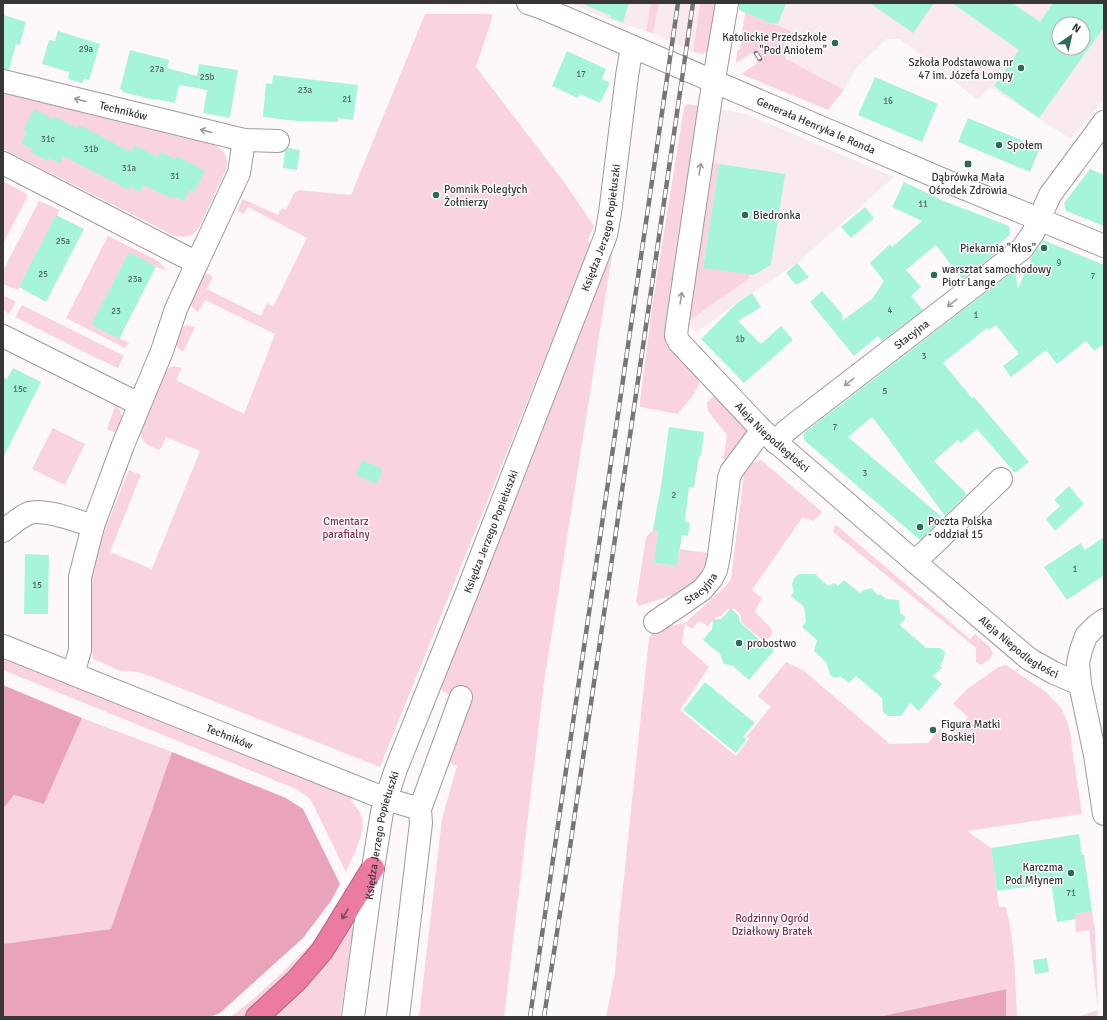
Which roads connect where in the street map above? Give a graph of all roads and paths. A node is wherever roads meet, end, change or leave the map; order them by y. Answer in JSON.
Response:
{"nodes":[{"id":1,"x":528,"y":3,"type":"edge"},
{"id":2,"x":727,"y":3,"type":"edge"},
{"id":3,"x":633,"y":47,"type":"junction"},
{"id":4,"x":3,"y":81,"type":"edge"},
{"id":5,"x":714,"y":82,"type":"junction"},
{"id":6,"x":1104,"y":122,"type":"edge"},
{"id":7,"x":244,"y":140,"type":"junction"},
{"id":8,"x":278,"y":141,"type":"dead end"},
{"id":9,"x":3,"y":163,"type":"edge"},
{"id":10,"x":1038,"y":219,"type":"junction"},
{"id":11,"x":1104,"y":246,"type":"edge"},
{"id":12,"x":197,"y":263,"type":"junction"},
{"id":13,"x":3,"y":336,"type":"edge"},
{"id":14,"x":139,"y":404,"type":"junction"},
{"id":15,"x":769,"y":436,"type":"junction"},
{"id":16,"x":1001,"y":479,"type":"dead end"},
{"id":17,"x":93,"y":526,"type":"junction"},
{"id":18,"x":3,"y":531,"type":"edge"},
{"id":19,"x":915,"y":562,"type":"junction"},
{"id":20,"x":1104,"y":620,"type":"edge"},
{"id":21,"x":655,"y":622,"type":"dead end"},
{"id":22,"x":3,"y":646,"type":"edge"},
{"id":23,"x":73,"y":674,"type":"junction"},
{"id":24,"x":1080,"y":684,"type":"junction"},
{"id":25,"x":461,"y":697,"type":"dead end"},
{"id":26,"x":386,"y":799,"type":"junction"},
{"id":27,"x":420,"y":809,"type":"junction"},
{"id":28,"x":1104,"y":814,"type":"edge"},
{"id":29,"x":373,"y":868,"type":"junction"},
{"id":30,"x":257,"y":1017,"type":"edge"},
{"id":31,"x":353,"y":1017,"type":"edge"},
{"id":32,"x":398,"y":1017,"type":"edge"}],
"edges":[{"from":1,"to":3,"type":"street","name":"Generała Henryka le Ronda"},
{"from":2,"to":5,"type":"street","name":"Aleja Niepodległości"},
{"from":3,"to":5,"type":"street","name":"Generała Henryka le Ronda"},
{"from":3,"to":26,"type":"street","name":"Księdza Jerzego Popiełuszki"},
{"from":7,"to":4,"type":"street","name":"Techników","one_way":true},
{"from":5,"to":10,"type":"street","name":"Generała Henryka le Ronda"},
{"from":15,"to":5,"type":"street","name":"Aleja Niepodległości","one_way":true},
{"from":6,"to":10,"type":"street","name":"Stacyjna"},
{"from":7,"to":8,"type":"street","name":"Techników"},
{"from":7,"to":12,"type":"street"},
{"from":9,"to":12,"type":"street"},
{"from":10,"to":11,"type":"street","name":"Generała Henryka le Ronda"},
{"from":10,"to":15,"type":"street","name":"Stacyjna","one_way":true},
{"from":12,"to":14,"type":"street"},
{"from":13,"to":14,"type":"street"},
{"from":14,"to":17,"type":"street"},
{"from":15,"to":19,"type":"street","name":"Aleja Niepodległości"},
{"from":15,"to":21,"type":"street","name":"Stacyjna"},
{"from":16,"to":19,"type":"street"},
{"from":17,"to":18,"type":"street"},
{"from":17,"to":23,"type":"street"},
{"from":19,"to":24,"type":"street","name":"Aleja Niepodległości"},
{"from":20,"to":24,"type":"street"},
{"from":22,"to":23,"type":"street","name":"Techników"},
{"from":23,"to":26,"type":"street","name":"Techników"},
{"from":24,"to":28,"type":"street"},
{"from":25,"to":27,"type":"street"},
{"from":26,"to":27,"type":"street","name":"Techników"},
{"from":26,"to":29,"type":"street","name":"Księdza Jerzego Popiełuszki"},
{"from":27,"to":32,"type":"street"},
{"from":29,"to":30,"type":"highway","one_way":true},
{"from":29,"to":31,"type":"street","name":"Księdza Jerzego Popiełuszki"}]}
